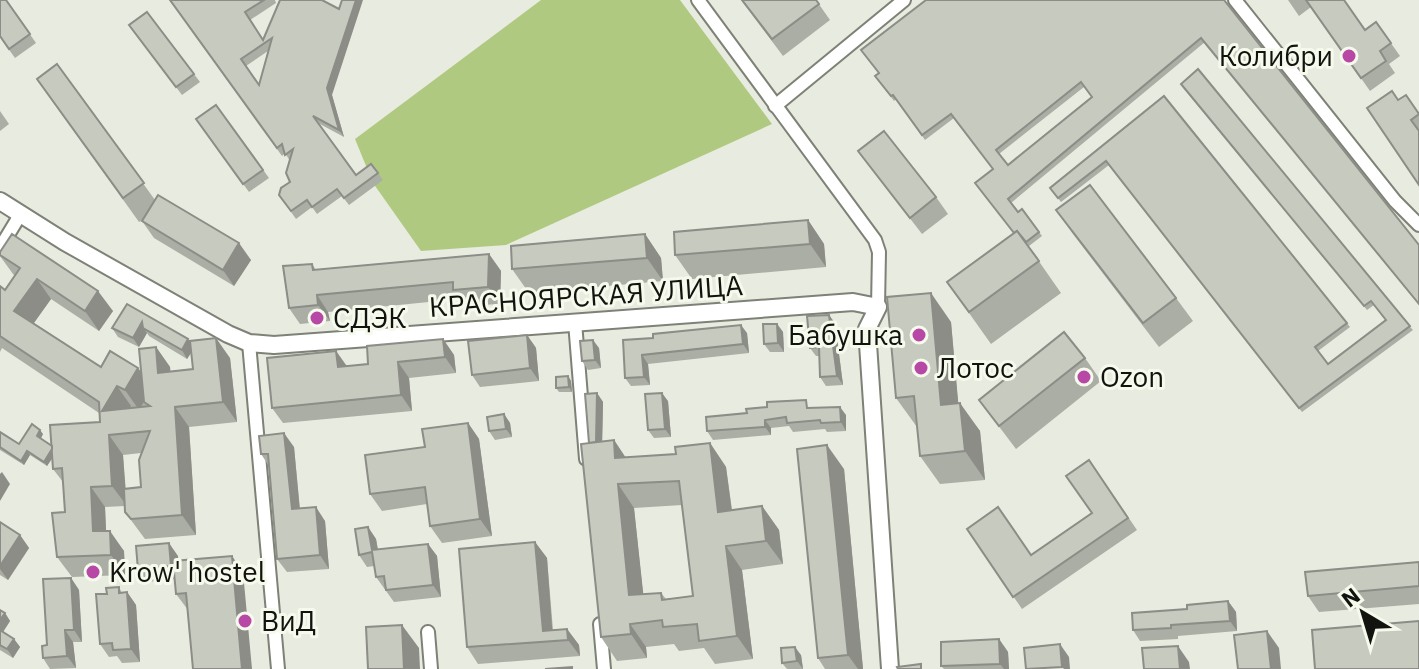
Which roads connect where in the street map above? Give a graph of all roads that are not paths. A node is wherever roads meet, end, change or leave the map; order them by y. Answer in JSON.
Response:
{"nodes":[{"id":1,"x":698,"y":0,"type":"edge"},
{"id":2,"x":904,"y":0,"type":"edge"},
{"id":3,"x":1235,"y":0,"type":"edge"},
{"id":4,"x":775,"y":106,"type":"junction"},
{"id":5,"x":0,"y":201,"type":"edge"},
{"id":6,"x":20,"y":215,"type":"junction"},
{"id":7,"x":1419,"y":225,"type":"edge"},
{"id":8,"x":0,"y":248,"type":"edge"},
{"id":9,"x":878,"y":307,"type":"junction"},
{"id":10,"x":575,"y":322,"type":"junction"},
{"id":11,"x":249,"y":343,"type":"junction"},
{"id":12,"x":588,"y":476,"type":"edge"},
{"id":13,"x":599,"y":610,"type":"edge"},
{"id":14,"x":428,"y":632,"type":"dead end"},
{"id":15,"x":278,"y":669,"type":"edge"},
{"id":16,"x":431,"y":669,"type":"edge"},
{"id":17,"x":604,"y":669,"type":"edge"},
{"id":18,"x":890,"y":669,"type":"edge"}],
"edges":[{"from":1,"to":4,"type":"street"},
{"from":2,"to":4,"type":"street"},
{"from":3,"to":7,"type":"street"},
{"from":4,"to":9,"type":"street"},
{"from":5,"to":6,"type":"street","name":"КРАСНОЯРСКАЯ УЛИЦА"},
{"from":6,"to":8,"type":"street"},
{"from":6,"to":11,"type":"street","name":"КРАСНОЯРСКАЯ УЛИЦА"},
{"from":9,"to":10,"type":"street","name":"КРАСНОЯРСКАЯ УЛИЦА"},
{"from":9,"to":18,"type":"street"},
{"from":10,"to":11,"type":"street","name":"КРАСНОЯРСКАЯ УЛИЦА"},
{"from":10,"to":12,"type":"street"},
{"from":11,"to":15,"type":"street"},
{"from":13,"to":17,"type":"street"},
{"from":14,"to":16,"type":"street"}]}
